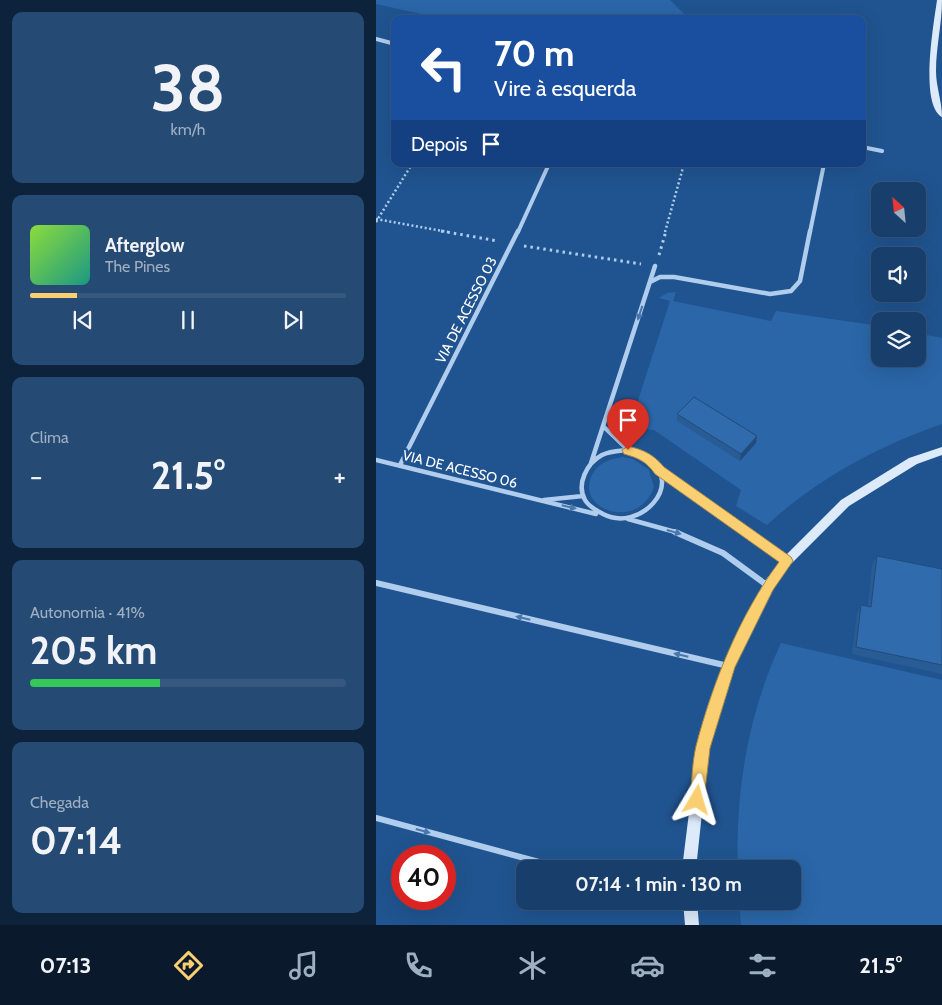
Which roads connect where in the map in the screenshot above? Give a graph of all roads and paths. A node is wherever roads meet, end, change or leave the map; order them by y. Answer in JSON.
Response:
{"nodes":[{"id":1,"x":940,"y":0,"type":"edge"},
{"id":2,"x":376,"y":39,"type":"edge"},
{"id":3,"x":391,"y":43,"type":"edge"},
{"id":4,"x":942,"y":114,"type":"edge"},
{"id":5,"x":866,"y":148,"type":"edge"},
{"id":6,"x":882,"y":151,"type":"dead end"},
{"id":7,"x":410,"y":167,"type":"edge"},
{"id":8,"x":548,"y":167,"type":"edge"},
{"id":9,"x":683,"y":167,"type":"edge"},
{"id":10,"x":823,"y":167,"type":"edge"},
{"id":11,"x":376,"y":222,"type":"edge"},
{"id":12,"x":655,"y":266,"type":"joint"},
{"id":13,"x":650,"y":282,"type":"junction"},
{"id":14,"x":603,"y":426,"type":"junction"},
{"id":15,"x":628,"y":450,"type":"junction"},
{"id":16,"x":942,"y":451,"type":"edge"},
{"id":17,"x":376,"y":460,"type":"edge"},
{"id":18,"x":590,"y":464,"type":"junction"},
{"id":19,"x":400,"y":465,"type":"junction"},
{"id":20,"x":660,"y":470,"type":"junction"},
{"id":21,"x":583,"y":496,"type":"junction"},
{"id":22,"x":538,"y":500,"type":"junction"},
{"id":23,"x":600,"y":514,"type":"junction"},
{"id":24,"x":627,"y":519,"type":"junction"},
{"id":25,"x":787,"y":561,"type":"junction"},
{"id":26,"x":376,"y":583,"type":"edge"},
{"id":27,"x":768,"y":586,"type":"junction"},
{"id":28,"x":729,"y":666,"type":"junction"},
{"id":29,"x":376,"y":818,"type":"edge"},
{"id":30,"x":532,"y":860,"type":"edge"},
{"id":31,"x":690,"y":860,"type":"edge"},
{"id":32,"x":690,"y":910,"type":"edge"},
{"id":33,"x":692,"y":925,"type":"edge"}],
"edges":[{"from":1,"to":4,"type":"street"},
{"from":2,"to":3,"type":"street"},
{"from":5,"to":6,"type":"street"},
{"from":7,"to":11,"type":"path"},
{"from":8,"to":19,"type":"street","name":"VIA DE ACESSO 03"},
{"from":9,"to":12,"type":"path"},
{"from":10,"to":13,"type":"street"},
{"from":12,"to":13,"type":"street"},
{"from":13,"to":14,"type":"street","one_way":true},
{"from":14,"to":15,"type":"street"},
{"from":14,"to":18,"type":"street"},
{"from":15,"to":18,"type":"street"},
{"from":15,"to":20,"type":"street"},
{"from":16,"to":25,"type":"street"},
{"from":17,"to":19,"type":"street","name":"VIA DE ACESSO 06"},
{"from":18,"to":21,"type":"street"},
{"from":19,"to":22,"type":"street","name":"VIA DE ACESSO 06"},
{"from":20,"to":24,"type":"street"},
{"from":20,"to":25,"type":"street"},
{"from":21,"to":22,"type":"street","name":"VIA DE ACESSO 06"},
{"from":21,"to":23,"type":"street"},
{"from":22,"to":23,"type":"street","name":"VIA DE ACESSO 06","one_way":true},
{"from":23,"to":24,"type":"street"},
{"from":24,"to":27,"type":"street","one_way":true},
{"from":25,"to":27,"type":"street"},
{"from":28,"to":26,"type":"street","one_way":true},
{"from":27,"to":28,"type":"street"},
{"from":28,"to":31,"type":"street"},
{"from":29,"to":30,"type":"street","one_way":true},
{"from":32,"to":33,"type":"street"}]}
